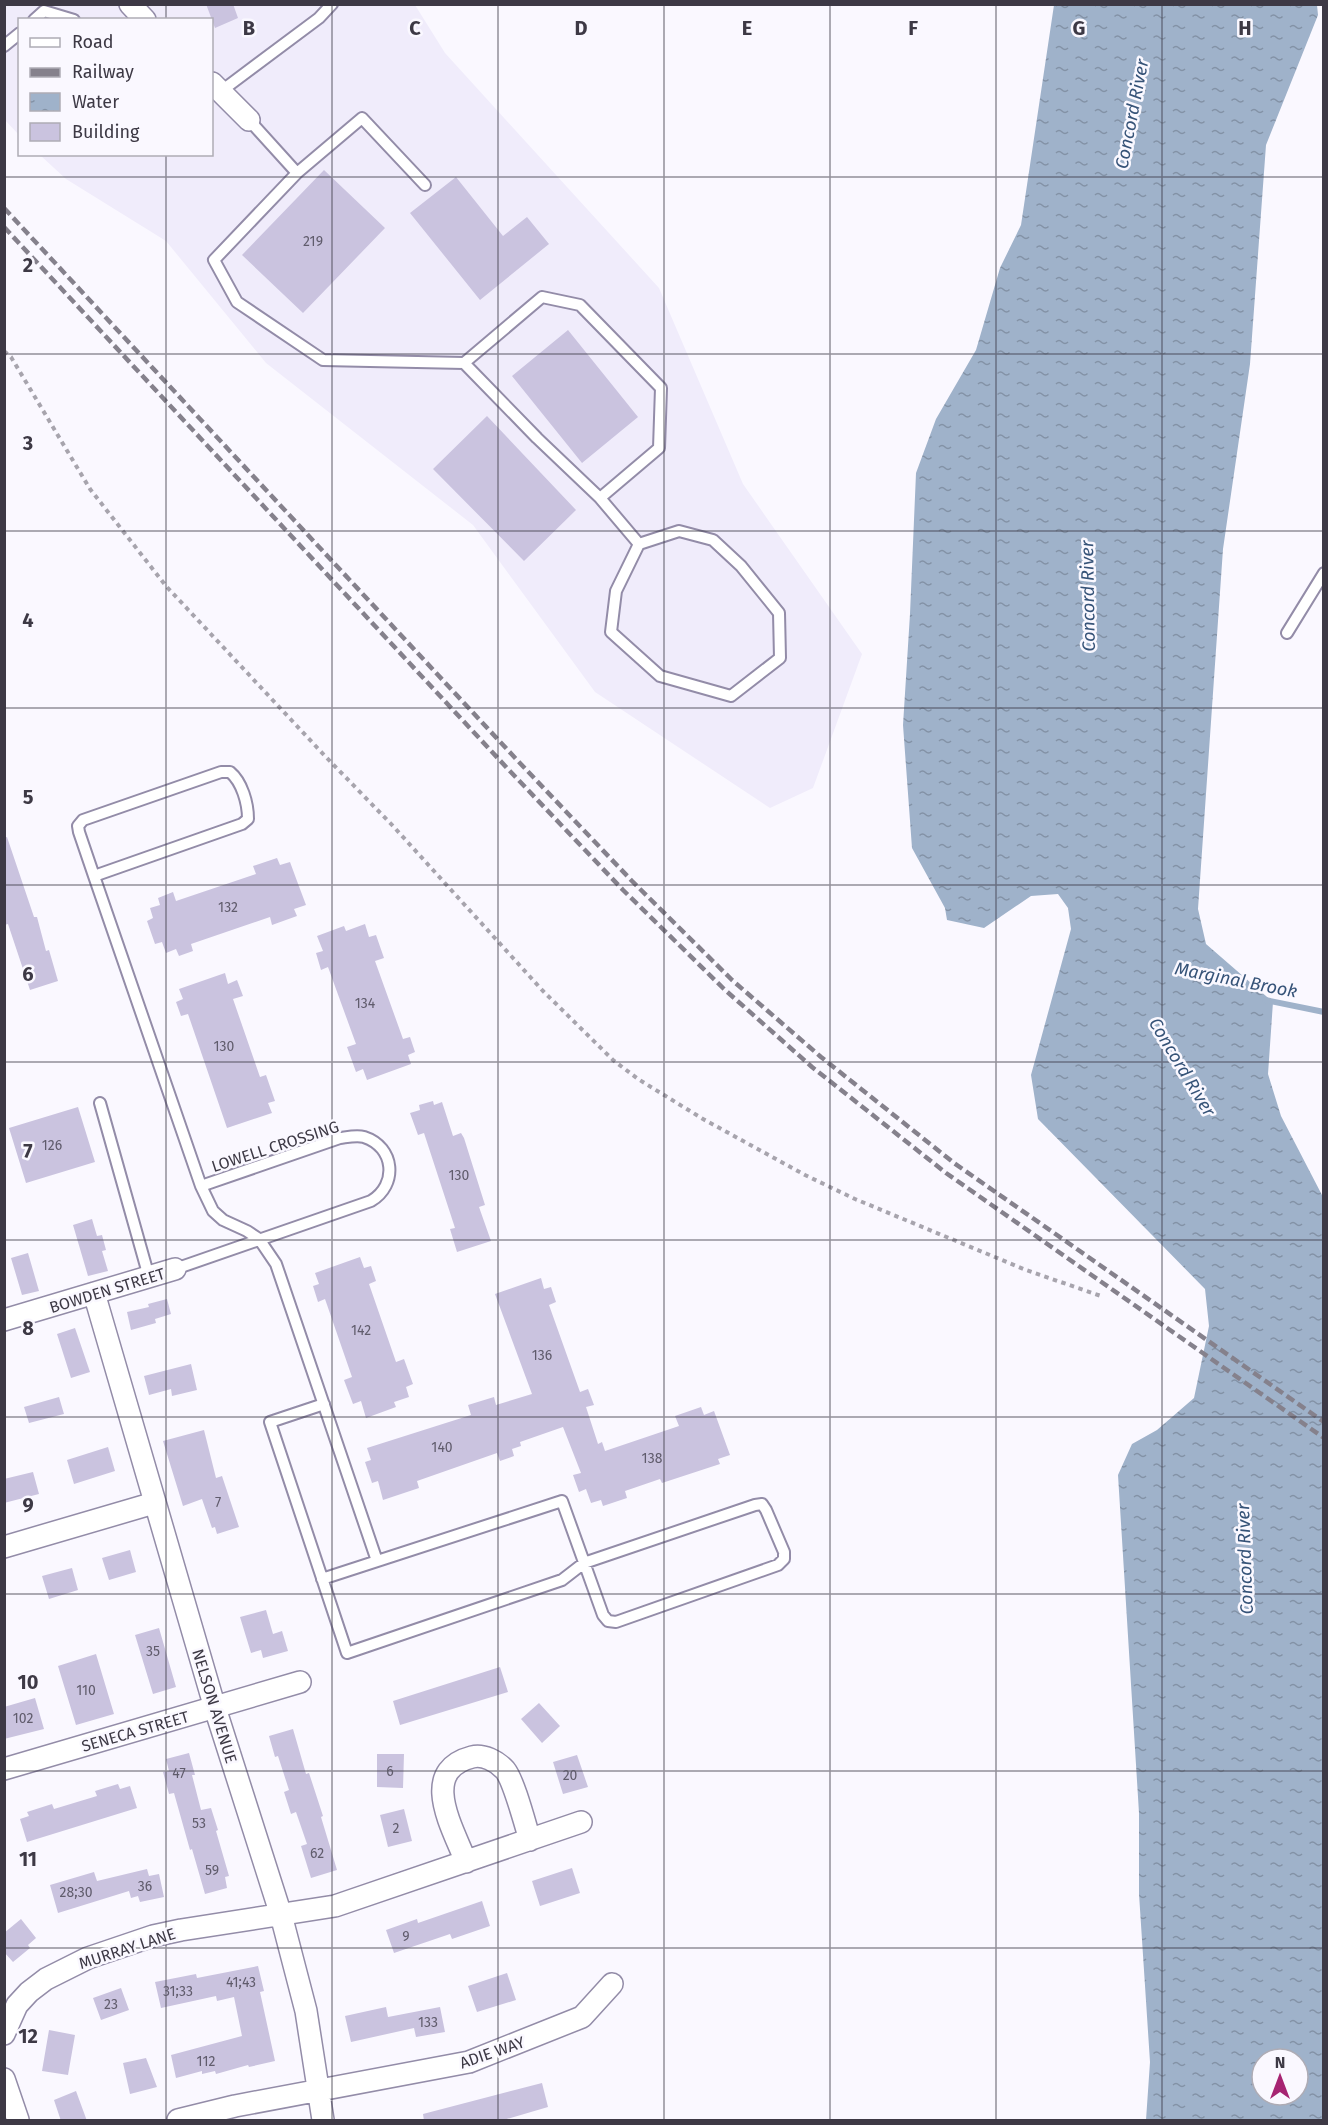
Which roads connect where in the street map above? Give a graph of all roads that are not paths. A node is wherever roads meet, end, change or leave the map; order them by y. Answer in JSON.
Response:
{"nodes":[{"id":1,"x":332,"y":4,"type":"edge"},
{"id":2,"x":36,"y":18,"type":"edge"},
{"id":3,"x":67,"y":18,"type":"edge"},
{"id":4,"x":18,"y":35,"type":"edge"},
{"id":5,"x":4,"y":46,"type":"edge"},
{"id":6,"x":216,"y":88,"type":"edge"},
{"id":7,"x":249,"y":120,"type":"joint"},
{"id":8,"x":297,"y":173,"type":"junction"},
{"id":9,"x":425,"y":185,"type":"dead end"},
{"id":10,"x":464,"y":363,"type":"junction"},
{"id":11,"x":600,"y":498,"type":"junction"},
{"id":12,"x":639,"y":544,"type":"junction"},
{"id":13,"x":1323,"y":573,"type":"edge"},
{"id":14,"x":1287,"y":633,"type":"dead end"},
{"id":15,"x":94,"y":876,"type":"junction"},
{"id":16,"x":100,"y":1103,"type":"dead end"},
{"id":17,"x":201,"y":1186,"type":"junction"},
{"id":18,"x":259,"y":1239,"type":"junction"},
{"id":19,"x":175,"y":1269,"type":"joint"},
{"id":20,"x":149,"y":1277,"type":"junction"},
{"id":21,"x":94,"y":1293,"type":"junction"},
{"id":22,"x":4,"y":1320,"type":"edge"},
{"id":23,"x":324,"y":1404,"type":"junction"},
{"id":24,"x":154,"y":1503,"type":"junction"},
{"id":25,"x":4,"y":1547,"type":"edge"},
{"id":26,"x":377,"y":1561,"type":"junction"},
{"id":27,"x":584,"y":1563,"type":"junction"},
{"id":28,"x":322,"y":1579,"type":"junction"},
{"id":29,"x":300,"y":1682,"type":"dead end"},
{"id":30,"x":215,"y":1708,"type":"junction"},
{"id":31,"x":4,"y":1769,"type":"edge"},
{"id":32,"x":580,"y":1822,"type":"dead end"},
{"id":33,"x":530,"y":1840,"type":"junction"},
{"id":34,"x":466,"y":1862,"type":"junction"},
{"id":35,"x":281,"y":1915,"type":"junction"},
{"id":36,"x":612,"y":1984,"type":"dead end"},
{"id":37,"x":4,"y":2034,"type":"edge"},
{"id":38,"x":4,"y":2079,"type":"edge"},
{"id":39,"x":319,"y":2091,"type":"junction"},
{"id":40,"x":18,"y":2121,"type":"edge"},
{"id":41,"x":178,"y":2121,"type":"edge"},
{"id":42,"x":323,"y":2121,"type":"edge"}],
"edges":[{"from":1,"to":6,"type":"lane"},
{"from":2,"to":3,"type":"lane"},
{"from":4,"to":5,"type":"lane"},
{"from":6,"to":7,"type":"street"},
{"from":7,"to":8,"type":"lane"},
{"from":8,"to":9,"type":"lane"},
{"from":8,"to":10,"type":"lane"},
{"from":10,"to":11,"type":"lane"},
{"from":10,"to":11,"type":"lane"},
{"from":11,"to":12,"type":"lane"},
{"from":12,"to":12,"type":"lane"},
{"from":13,"to":14,"type":"lane"},
{"from":15,"to":15,"type":"lane"},
{"from":15,"to":17,"type":"lane"},
{"from":16,"to":20,"type":"lane"},
{"from":17,"to":18,"type":"lane","name":"LOWELL CROSSING"},
{"from":17,"to":18,"type":"lane","name":"LOWELL CROSSING"},
{"from":18,"to":19,"type":"lane"},
{"from":18,"to":23,"type":"lane"},
{"from":19,"to":20,"type":"street","name":"BOWDEN STREET"},
{"from":20,"to":21,"type":"street","name":"BOWDEN STREET"},
{"from":21,"to":22,"type":"street","name":"BOWDEN STREET"},
{"from":21,"to":24,"type":"street","name":"NELSON AVENUE"},
{"from":23,"to":26,"type":"lane"},
{"from":23,"to":28,"type":"lane"},
{"from":24,"to":25,"type":"street"},
{"from":24,"to":30,"type":"street","name":"NELSON AVENUE"},
{"from":26,"to":27,"type":"lane"},
{"from":26,"to":28,"type":"lane"},
{"from":27,"to":27,"type":"lane"},
{"from":27,"to":28,"type":"lane"},
{"from":29,"to":30,"type":"street","name":"SENECA STREET"},
{"from":30,"to":31,"type":"street","name":"SENECA STREET"},
{"from":30,"to":35,"type":"street","name":"NELSON AVENUE"},
{"from":32,"to":33,"type":"street"},
{"from":33,"to":34,"type":"street"},
{"from":33,"to":34,"type":"street"},
{"from":34,"to":35,"type":"street"},
{"from":35,"to":37,"type":"street","name":"MURRAY LANE"},
{"from":35,"to":39,"type":"street","name":"NELSON AVENUE"},
{"from":36,"to":39,"type":"street","name":"ADIE WAY"},
{"from":38,"to":40,"type":"street"},
{"from":39,"to":41,"type":"street","name":"ADIE WAY"},
{"from":39,"to":42,"type":"street","name":"NELSON AVENUE"}]}
